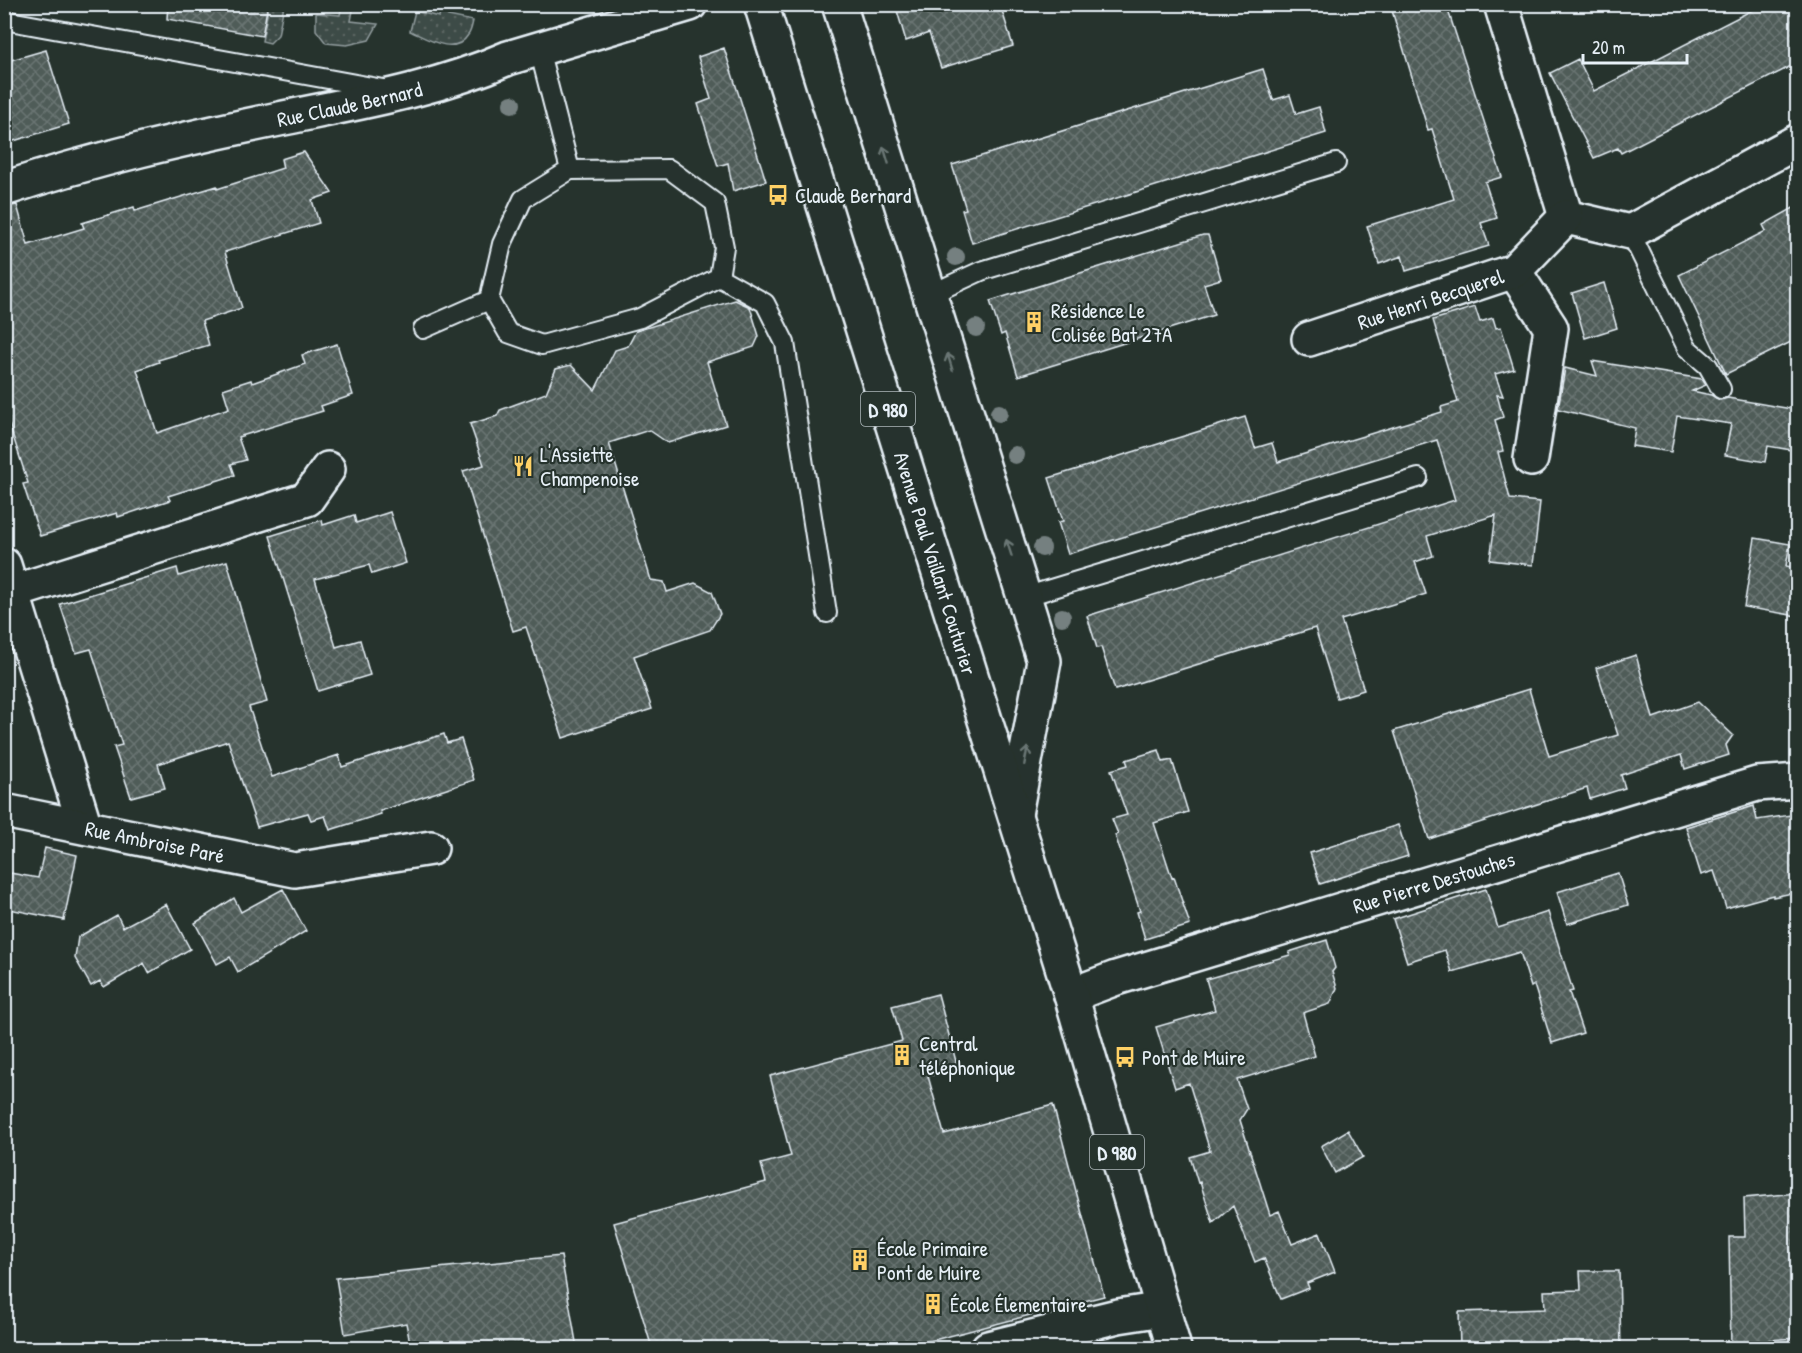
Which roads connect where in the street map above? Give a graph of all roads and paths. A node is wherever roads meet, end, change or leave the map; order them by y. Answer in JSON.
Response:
{"nodes":[{"id":1,"x":690,"y":4,"type":"edge"},
{"id":2,"x":761,"y":4,"type":"edge"},
{"id":3,"x":1501,"y":4,"type":"edge"},
{"id":4,"x":840,"y":5,"type":"edge"},
{"id":5,"x":4,"y":20,"type":"edge"},
{"id":6,"x":539,"y":49,"type":"junction"},
{"id":7,"x":403,"y":93,"type":"junction"},
{"id":8,"x":1797,"y":141,"type":"edge"},
{"id":9,"x":1336,"y":163,"type":"dead end"},
{"id":10,"x":570,"y":170,"type":"junction"},
{"id":11,"x":4,"y":189,"type":"edge"},
{"id":12,"x":1566,"y":217,"type":"junction"},
{"id":13,"x":1630,"y":232,"type":"junction"},
{"id":14,"x":1514,"y":271,"type":"junction"},
{"id":15,"x":719,"y":277,"type":"junction"},
{"id":16,"x":929,"y":295,"type":"junction"},
{"id":17,"x":489,"y":300,"type":"junction"},
{"id":18,"x":423,"y":329,"type":"dead end"},
{"id":19,"x":1309,"y":339,"type":"dead end"},
{"id":20,"x":1721,"y":389,"type":"dead end"},
{"id":21,"x":1531,"y":459,"type":"dead end"},
{"id":22,"x":328,"y":469,"type":"dead end"},
{"id":23,"x":1418,"y":478,"type":"dead end"},
{"id":24,"x":9,"y":578,"type":"edge"},
{"id":25,"x":1024,"y":597,"type":"junction"},
{"id":26,"x":827,"y":613,"type":"dead end"},
{"id":27,"x":1797,"y":781,"type":"edge"},
{"id":28,"x":4,"y":811,"type":"edge"},
{"id":29,"x":1015,"y":814,"type":"junction"},
{"id":30,"x":85,"y":826,"type":"junction"},
{"id":31,"x":431,"y":848,"type":"dead end"},
{"id":32,"x":1071,"y":995,"type":"junction"},
{"id":33,"x":1163,"y":1309,"type":"junction"},
{"id":34,"x":988,"y":1348,"type":"edge"},
{"id":35,"x":1174,"y":1348,"type":"edge"}],
"edges":[{"from":1,"to":6,"type":"street","name":"Rue Claude Bernard"},
{"from":2,"to":29,"type":"street","name":"Avenue Paul Vaillant Couturier","number":"D 980"},
{"from":3,"to":12,"type":"street"},
{"from":16,"to":4,"type":"street","name":"Avenue Paul Vaillant Couturier","one_way":true},
{"from":5,"to":7,"type":"lane"},
{"from":6,"to":7,"type":"street","name":"Rue Claude Bernard"},
{"from":6,"to":10,"type":"lane"},
{"from":7,"to":11,"type":"street","name":"Rue Claude Bernard"},
{"from":8,"to":13,"type":"street"},
{"from":9,"to":16,"type":"lane"},
{"from":10,"to":15,"type":"lane"},
{"from":10,"to":17,"type":"lane"},
{"from":12,"to":13,"type":"street"},
{"from":12,"to":14,"type":"street","name":"Rue Henri Becquerel"},
{"from":13,"to":20,"type":"lane"},
{"from":14,"to":19,"type":"street","name":"Rue Henri Becquerel"},
{"from":14,"to":21,"type":"street"},
{"from":15,"to":17,"type":"lane"},
{"from":15,"to":26,"type":"lane"},
{"from":25,"to":16,"type":"street","name":"Avenue Paul Vaillant Couturier","one_way":true},
{"from":17,"to":18,"type":"lane"},
{"from":22,"to":24,"type":"street","name":"Rue Ambroise Paré"},
{"from":23,"to":25,"type":"lane"},
{"from":24,"to":30,"type":"street","name":"Rue Ambroise Paré"},
{"from":29,"to":25,"type":"street","name":"Avenue Paul Vaillant Couturier","one_way":true},
{"from":27,"to":32,"type":"street","name":"Rue Pierre Destouches"},
{"from":28,"to":30,"type":"street"},
{"from":29,"to":32,"type":"street","name":"Avenue Paul Vaillant Couturier","number":"D 980"},
{"from":30,"to":31,"type":"street","name":"Rue Ambroise Paré"},
{"from":32,"to":33,"type":"street","name":"Avenue Paul Vaillant Couturier","number":"D 980"},
{"from":33,"to":34,"type":"street"},
{"from":33,"to":35,"type":"street","name":"Avenue Paul Vaillant Couturier","number":"D 980"}]}
